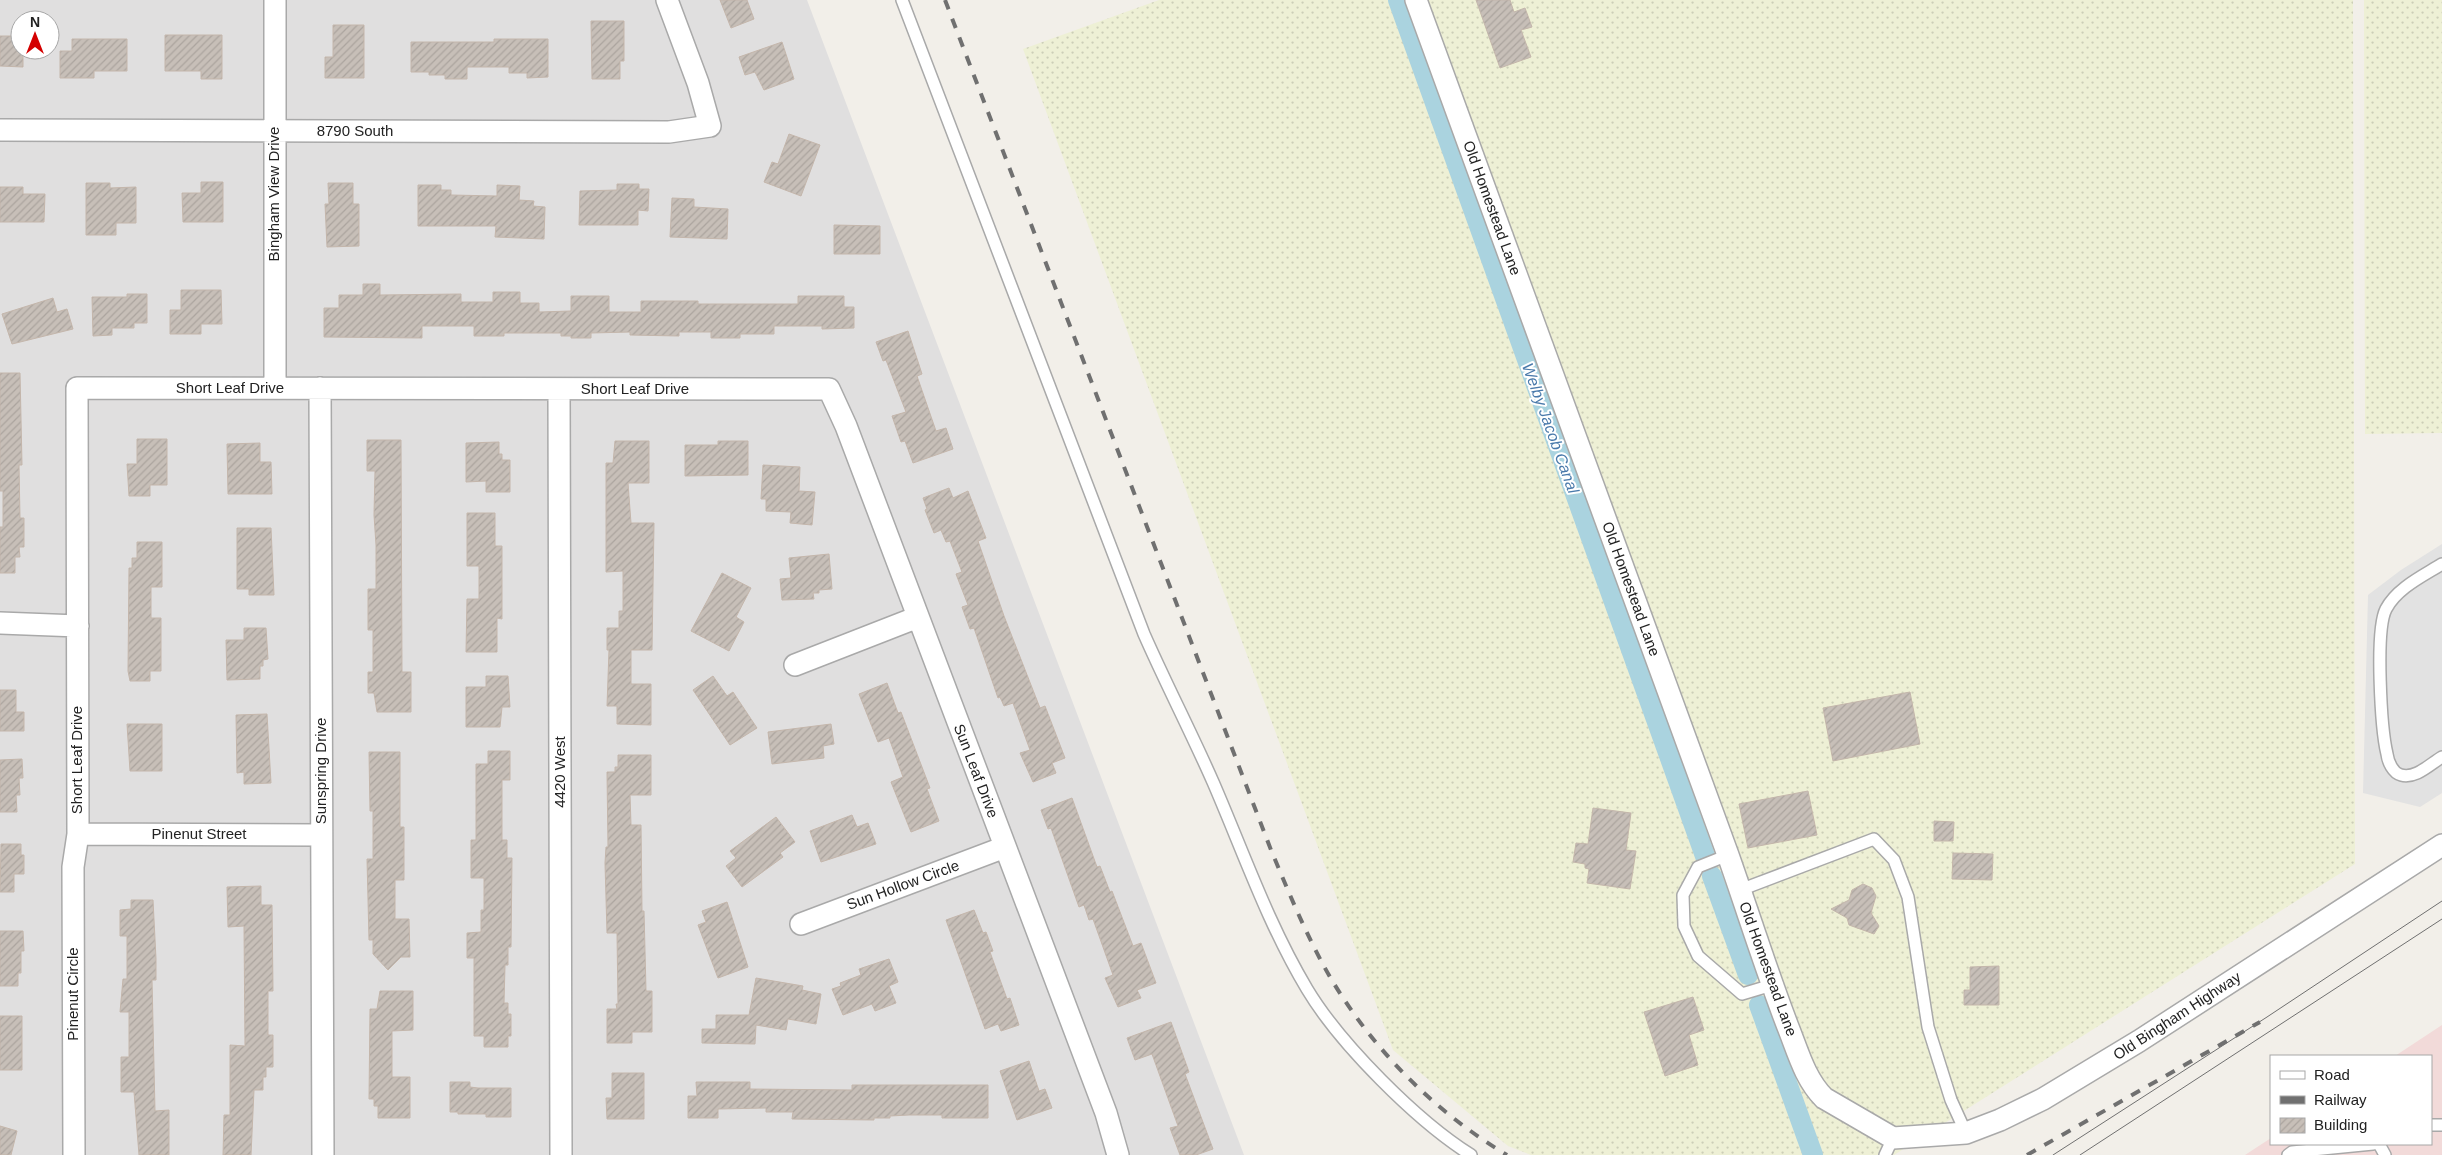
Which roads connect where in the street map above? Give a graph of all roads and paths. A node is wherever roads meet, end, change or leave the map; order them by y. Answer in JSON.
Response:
{"nodes":[{"id":1,"x":275,"y":0,"type":"edge"},
{"id":2,"x":667,"y":0,"type":"edge"},
{"id":3,"x":902,"y":0,"type":"edge"},
{"id":4,"x":1416,"y":0,"type":"edge"},
{"id":5,"x":0,"y":130,"type":"edge"},
{"id":6,"x":273,"y":131,"type":"junction"},
{"id":7,"x":274,"y":388,"type":"junction"},
{"id":8,"x":320,"y":388,"type":"junction"},
{"id":9,"x":559,"y":388,"type":"junction"},
{"id":10,"x":829,"y":389,"type":"joint"},
{"id":11,"x":2442,"y":564,"type":"edge"},
{"id":12,"x":918,"y":617,"type":"junction"},
{"id":13,"x":0,"y":623,"type":"edge"},
{"id":14,"x":78,"y":626,"type":"junction"},
{"id":15,"x":795,"y":665,"type":"dead end"},
{"id":16,"x":2442,"y":757,"type":"edge"},
{"id":17,"x":78,"y":834,"type":"junction"},
{"id":18,"x":321,"y":834,"type":"junction"},
{"id":19,"x":2442,"y":845,"type":"edge"},
{"id":20,"x":1005,"y":847,"type":"junction"},
{"id":21,"x":1728,"y":855,"type":"junction"},
{"id":22,"x":1740,"y":890,"type":"junction"},
{"id":23,"x":801,"y":924,"type":"dead end"},
{"id":24,"x":1772,"y":985,"type":"junction"},
{"id":25,"x":1966,"y":1133,"type":"junction"},
{"id":26,"x":2363,"y":1145,"type":"edge"},
{"id":27,"x":1889,"y":1147,"type":"edge"},
{"id":28,"x":74,"y":1155,"type":"edge"},
{"id":29,"x":323,"y":1155,"type":"edge"},
{"id":30,"x":562,"y":1155,"type":"edge"},
{"id":31,"x":1118,"y":1155,"type":"edge"},
{"id":32,"x":1471,"y":1155,"type":"edge"},
{"id":33,"x":2288,"y":1155,"type":"edge"}],
"edges":[{"from":1,"to":6,"type":"street","name":"Bingham View Drive"},
{"from":2,"to":6,"type":"street","name":"8790 South"},
{"from":3,"to":32,"type":"lane"},
{"from":4,"to":21,"type":"street","name":"Old Homestead Lane"},
{"from":5,"to":6,"type":"street","name":"8790 South"},
{"from":6,"to":7,"type":"street","name":"Bingham View Drive"},
{"from":7,"to":8,"type":"street","name":"Short Leaf Drive"},
{"from":7,"to":14,"type":"street","name":"Short Leaf Drive"},
{"from":8,"to":9,"type":"street","name":"Short Leaf Drive"},
{"from":8,"to":18,"type":"street","name":"Sunspring Drive"},
{"from":9,"to":10,"type":"street","name":"Short Leaf Drive"},
{"from":9,"to":30,"type":"street","name":"4420 West"},
{"from":10,"to":12,"type":"street","name":"Sun Leaf Drive"},
{"from":11,"to":16,"type":"lane"},
{"from":12,"to":15,"type":"street"},
{"from":12,"to":20,"type":"street","name":"Sun Leaf Drive"},
{"from":13,"to":14,"type":"street"},
{"from":14,"to":17,"type":"street","name":"Short Leaf Drive"},
{"from":17,"to":18,"type":"street","name":"Pinenut Street"},
{"from":17,"to":28,"type":"street","name":"Pinenut Circle"},
{"from":18,"to":29,"type":"street","name":"Sunspring Drive"},
{"from":19,"to":25,"type":"street","name":"Old Bingham Highway"},
{"from":20,"to":23,"type":"street","name":"Sun Hollow Circle"},
{"from":20,"to":31,"type":"street","name":"Sun Leaf Drive"},
{"from":21,"to":22,"type":"street","name":"Old Homestead Lane"},
{"from":21,"to":24,"type":"lane"},
{"from":22,"to":24,"type":"street","name":"Old Homestead Lane"},
{"from":22,"to":25,"type":"lane"},
{"from":24,"to":27,"type":"street","name":"Old Homestead Lane"},
{"from":25,"to":27,"type":"street","name":"Old Bingham Highway"},
{"from":26,"to":33,"type":"lane"}]}
